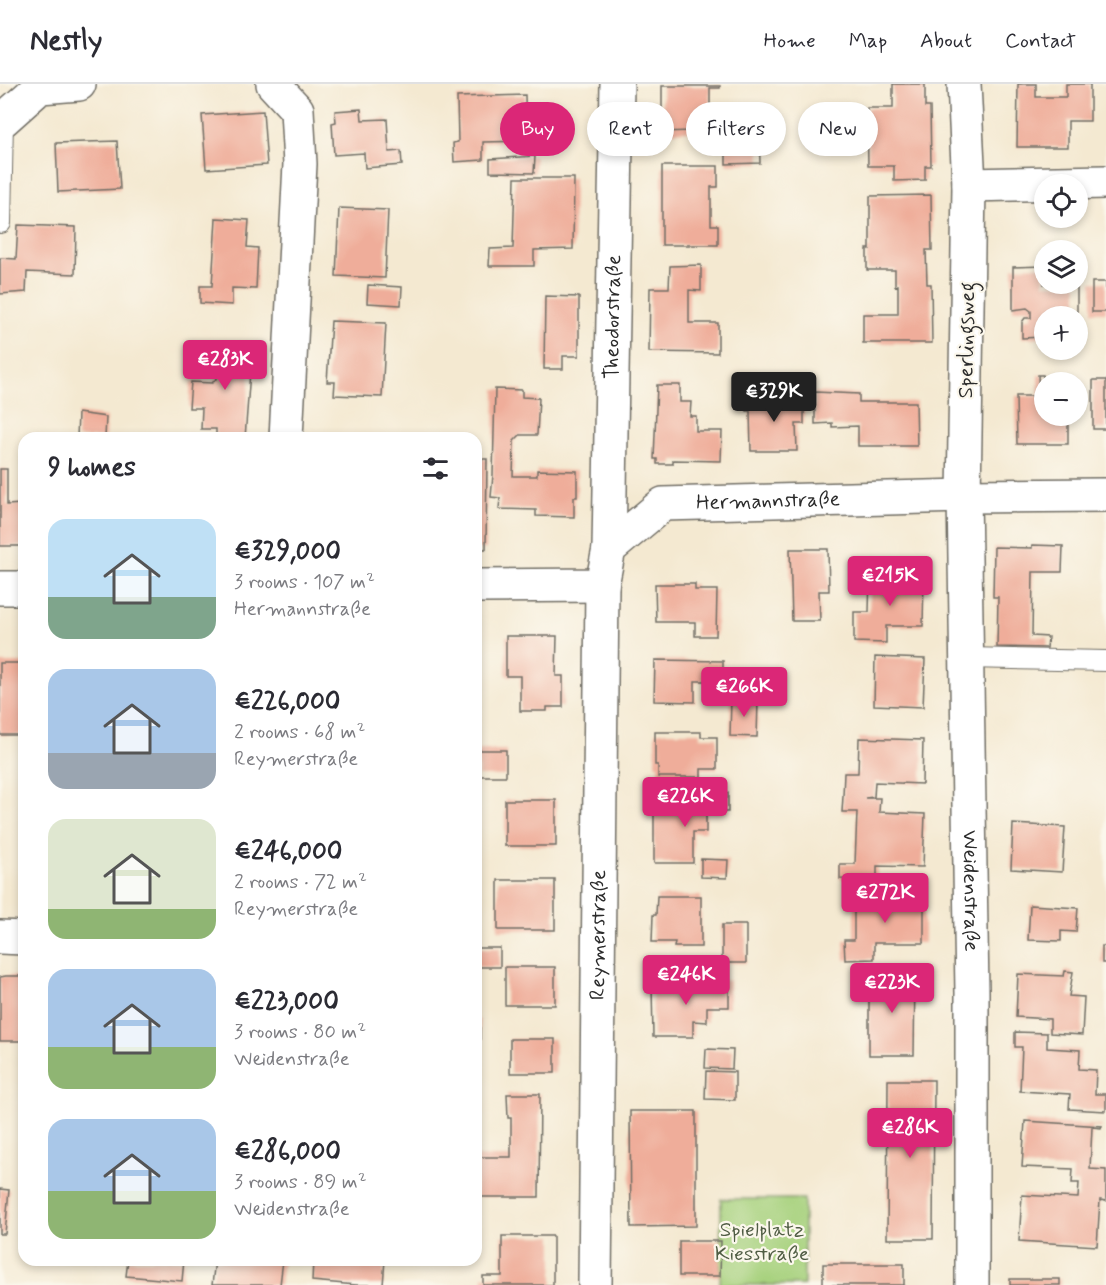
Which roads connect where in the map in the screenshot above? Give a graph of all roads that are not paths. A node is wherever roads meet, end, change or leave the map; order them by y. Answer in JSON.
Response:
{"nodes":[{"id":1,"x":79,"y":84,"type":"edge"},
{"id":2,"x":273,"y":84,"type":"edge"},
{"id":3,"x":617,"y":84,"type":"edge"},
{"id":4,"x":964,"y":84,"type":"edge"},
{"id":5,"x":3,"y":120,"type":"joint"},
{"id":6,"x":1106,"y":182,"type":"edge"},
{"id":7,"x":969,"y":184,"type":"junction"},
{"id":8,"x":1,"y":223,"type":"edge"},
{"id":9,"x":286,"y":432,"type":"edge"},
{"id":10,"x":1106,"y":495,"type":"edge"},
{"id":11,"x":964,"y":496,"type":"junction"},
{"id":12,"x":609,"y":549,"type":"junction"},
{"id":13,"x":602,"y":585,"type":"junction"},
{"id":14,"x":482,"y":586,"type":"edge"},
{"id":15,"x":0,"y":588,"type":"edge"},
{"id":16,"x":18,"y":588,"type":"edge"},
{"id":17,"x":966,"y":658,"type":"junction"},
{"id":18,"x":1106,"y":661,"type":"edge"},
{"id":19,"x":0,"y":937,"type":"edge"},
{"id":20,"x":18,"y":938,"type":"edge"},
{"id":21,"x":594,"y":1285,"type":"edge"},
{"id":22,"x":972,"y":1285,"type":"edge"}],
"edges":[{"from":1,"to":5,"type":"street"},
{"from":2,"to":9,"type":"street"},
{"from":3,"to":12,"type":"street","name":"Theodorstraße"},
{"from":4,"to":7,"type":"street","name":"Sperlingsweg"},
{"from":5,"to":8,"type":"lane"},
{"from":6,"to":7,"type":"street"},
{"from":7,"to":11,"type":"street","name":"Sperlingsweg"},
{"from":10,"to":11,"type":"street","name":"Hermannstraße"},
{"from":11,"to":12,"type":"street","name":"Hermannstraße"},
{"from":11,"to":17,"type":"street","name":"Weidenstraße"},
{"from":12,"to":13,"type":"street"},
{"from":13,"to":14,"type":"street"},
{"from":13,"to":21,"type":"street","name":"Reymerstraße"},
{"from":15,"to":16,"type":"street"},
{"from":17,"to":18,"type":"lane"},
{"from":17,"to":22,"type":"street","name":"Weidenstraße"},
{"from":19,"to":20,"type":"street"}]}
